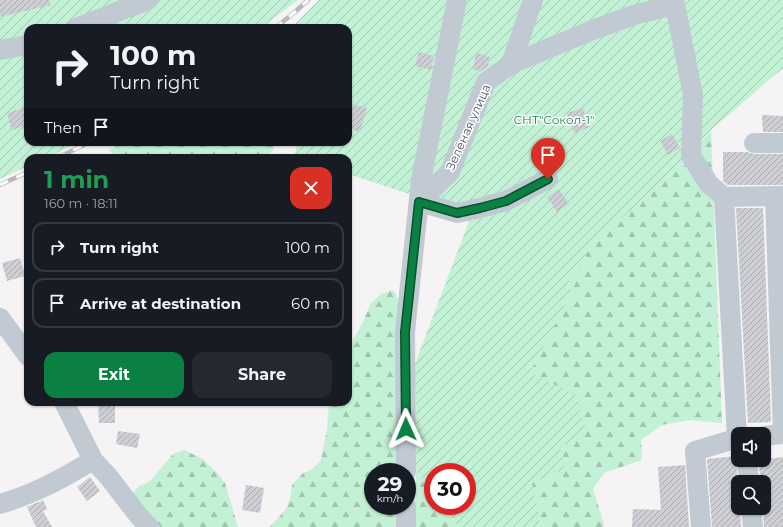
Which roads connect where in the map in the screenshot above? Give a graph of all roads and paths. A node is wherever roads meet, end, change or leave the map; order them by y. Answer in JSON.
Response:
{"nodes":[{"id":1,"x":148,"y":0,"type":"edge"},
{"id":2,"x":457,"y":0,"type":"edge"},
{"id":3,"x":533,"y":0,"type":"edge"},
{"id":4,"x":675,"y":2,"type":"edge"},
{"id":5,"x":86,"y":24,"type":"edge"},
{"id":6,"x":24,"y":46,"type":"edge"},
{"id":7,"x":0,"y":50,"type":"edge"},
{"id":8,"x":511,"y":64,"type":"junction"},
{"id":9,"x":754,"y":143,"type":"dead end"},
{"id":10,"x":783,"y":143,"type":"edge"},
{"id":11,"x":548,"y":179,"type":"dead end"},
{"id":12,"x":779,"y":196,"type":"edge"},
{"id":13,"x":724,"y":197,"type":"junction"},
{"id":14,"x":419,"y":202,"type":"junction"},
{"id":15,"x":0,"y":318,"type":"edge"},
{"id":16,"x":22,"y":335,"type":"edge"},
{"id":17,"x":66,"y":406,"type":"edge"},
{"id":18,"x":737,"y":427,"type":"edge"},
{"id":19,"x":771,"y":435,"type":"edge"},
{"id":20,"x":731,"y":441,"type":"edge"},
{"id":21,"x":93,"y":460,"type":"junction"},
{"id":22,"x":406,"y":463,"type":"edge"},
{"id":23,"x":0,"y":504,"type":"edge"},
{"id":24,"x":406,"y":515,"type":"edge"},
{"id":25,"x":752,"y":515,"type":"edge"},
{"id":26,"x":149,"y":527,"type":"edge"},
{"id":27,"x":406,"y":527,"type":"edge"},
{"id":28,"x":701,"y":527,"type":"edge"},
{"id":29,"x":753,"y":527,"type":"edge"}],
"edges":[{"from":1,"to":5,"type":"street"},
{"from":2,"to":14,"type":"street"},
{"from":3,"to":8,"type":"street"},
{"from":4,"to":8,"type":"street","name":"Зелёная улица"},
{"from":4,"to":13,"type":"street"},
{"from":6,"to":7,"type":"street"},
{"from":8,"to":14,"type":"street","name":"Зелёная улица"},
{"from":9,"to":10,"type":"street"},
{"from":11,"to":14,"type":"street"},
{"from":12,"to":13,"type":"street"},
{"from":12,"to":19,"type":"street"},
{"from":13,"to":18,"type":"street"},
{"from":14,"to":22,"type":"street"},
{"from":15,"to":16,"type":"street"},
{"from":17,"to":21,"type":"street"},
{"from":20,"to":28,"type":"street"},
{"from":21,"to":23,"type":"street"},
{"from":21,"to":26,"type":"street"},
{"from":24,"to":27,"type":"street"},
{"from":25,"to":29,"type":"street"}]}
